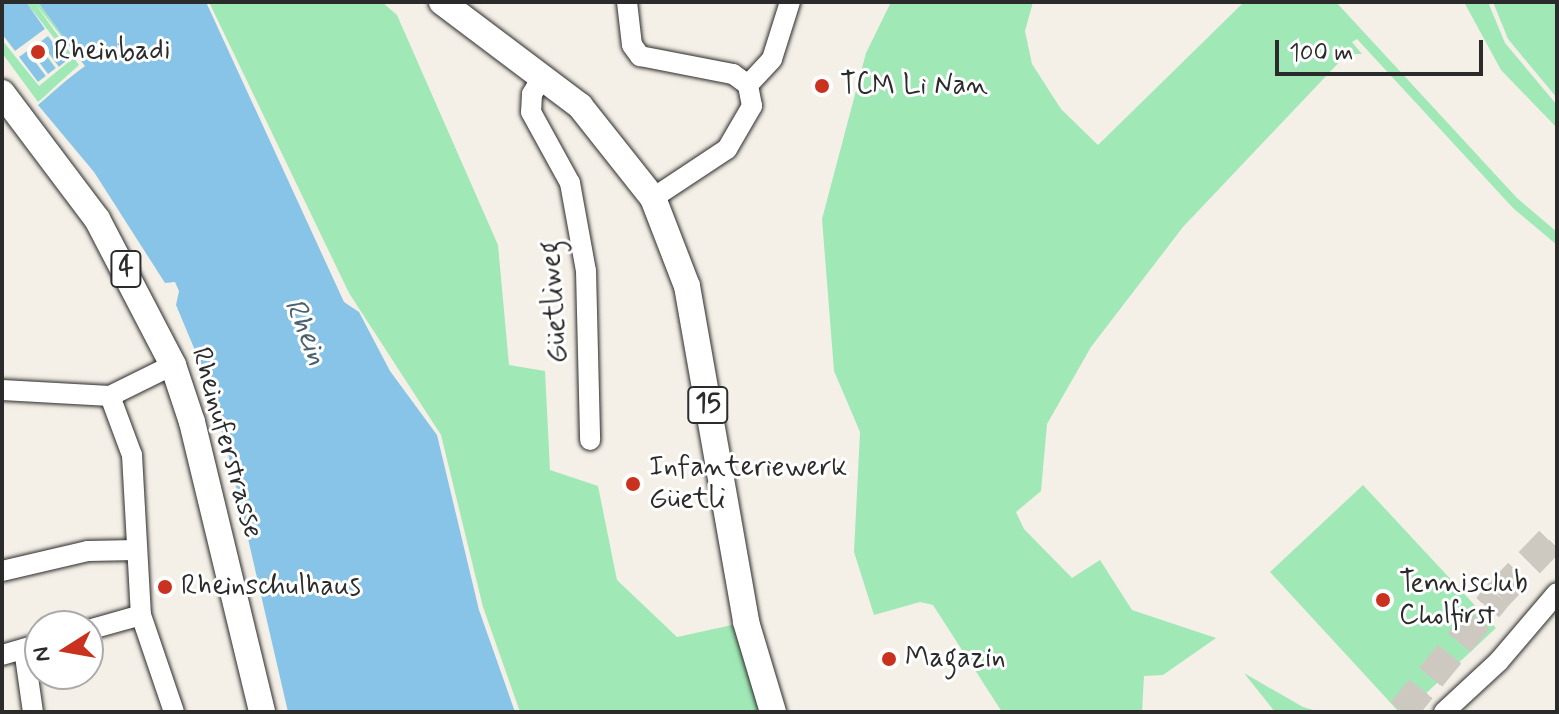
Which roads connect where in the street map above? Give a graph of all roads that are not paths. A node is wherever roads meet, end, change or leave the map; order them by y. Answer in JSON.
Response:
{"nodes":[{"id":1,"x":442,"y":2,"type":"edge"},
{"id":2,"x":627,"y":2,"type":"edge"},
{"id":3,"x":790,"y":2,"type":"edge"},
{"id":4,"x":542,"y":77,"type":"junction"},
{"id":5,"x":748,"y":85,"type":"junction"},
{"id":6,"x":2,"y":93,"type":"edge"},
{"id":7,"x":653,"y":198,"type":"junction"},
{"id":8,"x":173,"y":365,"type":"junction"},
{"id":9,"x":2,"y":390,"type":"edge"},
{"id":10,"x":110,"y":396,"type":"junction"},
{"id":11,"x":590,"y":440,"type":"dead end"},
{"id":12,"x":136,"y":550,"type":"junction"},
{"id":13,"x":2,"y":571,"type":"edge"},
{"id":14,"x":1557,"y":593,"type":"edge"},
{"id":15,"x":141,"y":615,"type":"junction"},
{"id":16,"x":104,"y":625,"type":"edge"},
{"id":17,"x":24,"y":649,"type":"edge"},
{"id":18,"x":2,"y":655,"type":"edge"},
{"id":19,"x":33,"y":690,"type":"edge"},
{"id":20,"x":33,"y":712,"type":"edge"},
{"id":21,"x":174,"y":712,"type":"edge"},
{"id":22,"x":262,"y":712,"type":"edge"},
{"id":23,"x":773,"y":712,"type":"edge"},
{"id":24,"x":1444,"y":712,"type":"edge"}],
"edges":[{"from":1,"to":4,"type":"main road","number":"15"},
{"from":2,"to":5,"type":"street"},
{"from":3,"to":5,"type":"street"},
{"from":4,"to":7,"type":"main road","number":"15"},
{"from":4,"to":11,"type":"street","name":"Güetliweg"},
{"from":5,"to":7,"type":"street"},
{"from":6,"to":8,"type":"main road","name":"Rheinuferstrasse","number":"4"},
{"from":7,"to":23,"type":"main road","number":"15"},
{"from":8,"to":10,"type":"street"},
{"from":8,"to":22,"type":"main road","name":"Rheinuferstrasse","number":"4"},
{"from":9,"to":10,"type":"street"},
{"from":10,"to":12,"type":"street"},
{"from":12,"to":13,"type":"street"},
{"from":12,"to":15,"type":"street"},
{"from":14,"to":24,"type":"street"},
{"from":15,"to":16,"type":"street"},
{"from":15,"to":21,"type":"street"},
{"from":17,"to":18,"type":"street"},
{"from":19,"to":20,"type":"street"}]}
